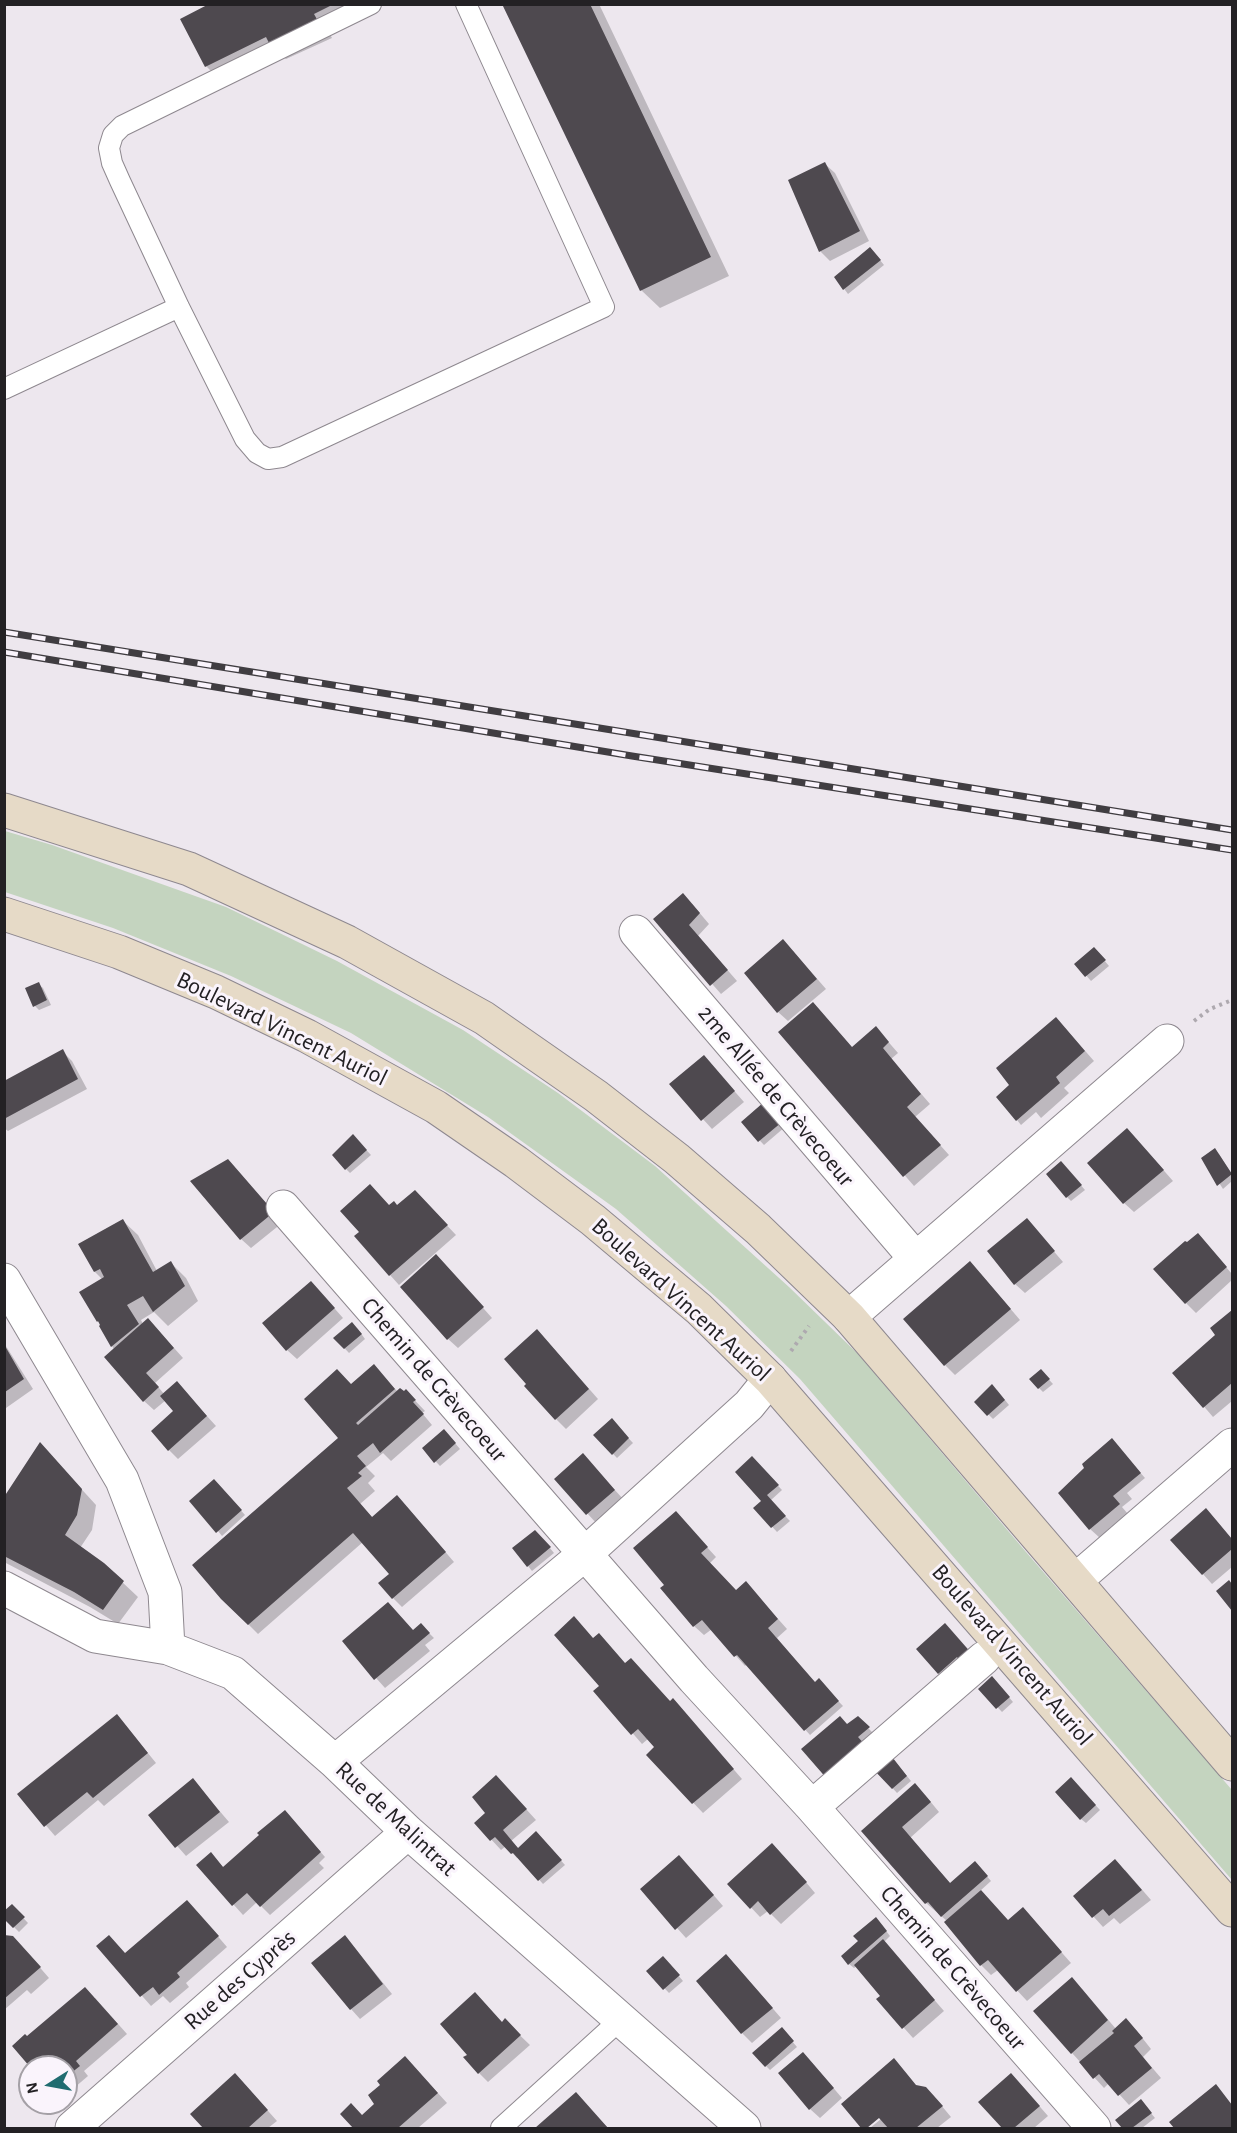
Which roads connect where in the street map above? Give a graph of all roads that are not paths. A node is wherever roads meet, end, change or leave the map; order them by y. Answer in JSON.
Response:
{"nodes":[{"id":1,"x":371,"y":4,"type":"edge"},
{"id":2,"x":466,"y":4,"type":"edge"},
{"id":3,"x":179,"y":307,"type":"junction"},
{"id":4,"x":4,"y":389,"type":"edge"},
{"id":5,"x":4,"y":810,"type":"edge"},
{"id":6,"x":4,"y":914,"type":"edge"},
{"id":7,"x":636,"y":932,"type":"dead end"},
{"id":8,"x":1167,"y":1041,"type":"road end"},
{"id":9,"x":283,"y":1207,"type":"dead end"},
{"id":10,"x":916,"y":1259,"type":"junction"},
{"id":11,"x":4,"y":1280,"type":"edge"},
{"id":12,"x":839,"y":1308,"type":"junction"},
{"id":13,"x":770,"y":1378,"type":"junction"},
{"id":14,"x":1233,"y":1445,"type":"edge"},
{"id":15,"x":586,"y":1553,"type":"junction"},
{"id":16,"x":1076,"y":1580,"type":"junction"},
{"id":17,"x":4,"y":1588,"type":"edge"},
{"id":18,"x":168,"y":1648,"type":"junction"},
{"id":19,"x":984,"y":1658,"type":"dead end"},
{"id":20,"x":335,"y":1762,"type":"junction"},
{"id":21,"x":1233,"y":1764,"type":"edge"},
{"id":22,"x":812,"y":1807,"type":"junction"},
{"id":23,"x":408,"y":1832,"type":"junction"},
{"id":24,"x":1233,"y":1910,"type":"edge"},
{"id":25,"x":620,"y":2019,"type":"junction"},
{"id":26,"x":72,"y":2128,"type":"edge"},
{"id":27,"x":501,"y":2128,"type":"edge"},
{"id":28,"x":744,"y":2128,"type":"edge"},
{"id":29,"x":1094,"y":2128,"type":"edge"}],
"edges":[{"from":1,"to":3,"type":"lane"},
{"from":2,"to":3,"type":"lane"},
{"from":3,"to":4,"type":"lane"},
{"from":5,"to":12,"type":"main road"},
{"from":6,"to":13,"type":"main road","name":"Boulevard Vincent Auriol"},
{"from":7,"to":10,"type":"street","name":"2me Allée de Crèvecoeur"},
{"from":8,"to":10,"type":"street"},
{"from":9,"to":15,"type":"street","name":"Chemin de Crèvecoeur"},
{"from":10,"to":12,"type":"street"},
{"from":11,"to":18,"type":"street"},
{"from":12,"to":16,"type":"main road"},
{"from":13,"to":15,"type":"street"},
{"from":13,"to":24,"type":"main road","name":"Boulevard Vincent Auriol"},
{"from":14,"to":16,"type":"street"},
{"from":15,"to":20,"type":"street"},
{"from":15,"to":22,"type":"street","name":"Chemin de Crèvecoeur"},
{"from":16,"to":21,"type":"main road"},
{"from":17,"to":18,"type":"street","name":"Rue de Malintrat"},
{"from":18,"to":20,"type":"street","name":"Rue de Malintrat"},
{"from":19,"to":22,"type":"street"},
{"from":20,"to":23,"type":"street","name":"Rue de Malintrat"},
{"from":22,"to":29,"type":"street","name":"Chemin de Crèvecoeur"},
{"from":23,"to":25,"type":"street","name":"Rue de Malintrat"},
{"from":23,"to":26,"type":"street","name":"Rue des Cyprès"},
{"from":25,"to":27,"type":"lane"},
{"from":25,"to":28,"type":"street","name":"Rue de Malintrat"}]}
